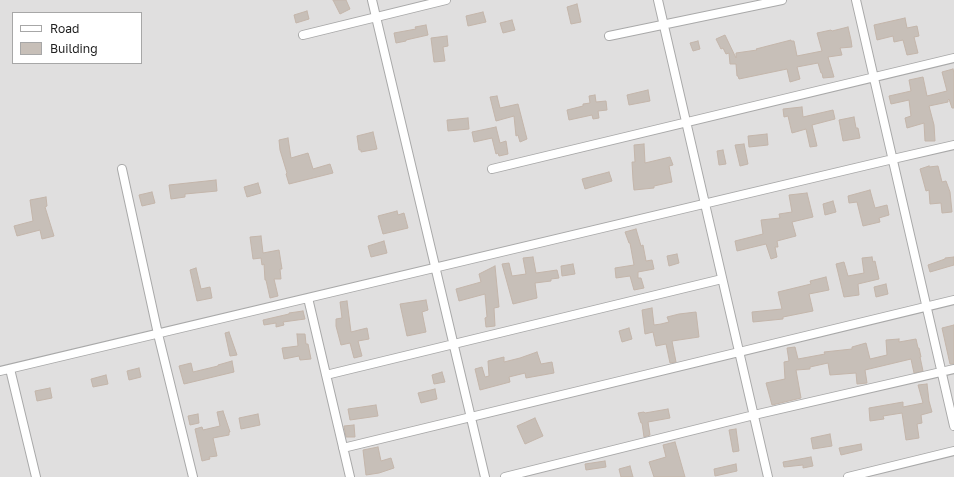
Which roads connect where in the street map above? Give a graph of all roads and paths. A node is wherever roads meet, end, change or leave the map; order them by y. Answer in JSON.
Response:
{"nodes":[{"id":1,"x":372,"y":0,"type":"edge"},
{"id":2,"x":446,"y":0,"type":"edge"},
{"id":3,"x":658,"y":0,"type":"edge"},
{"id":4,"x":782,"y":0,"type":"edge"},
{"id":5,"x":856,"y":0,"type":"edge"},
{"id":6,"x":376,"y":17,"type":"junction"},
{"id":7,"x":664,"y":25,"type":"junction"},
{"id":8,"x":303,"y":35,"type":"dead end"},
{"id":9,"x":609,"y":36,"type":"dead end"},
{"id":10,"x":954,"y":58,"type":"edge"},
{"id":11,"x":874,"y":77,"type":"junction"},
{"id":12,"x":686,"y":122,"type":"junction"},
{"id":13,"x":954,"y":145,"type":"edge"},
{"id":14,"x":893,"y":159,"type":"junction"},
{"id":15,"x":492,"y":169,"type":"dead end"},
{"id":16,"x":122,"y":170,"type":"dead end"},
{"id":17,"x":705,"y":204,"type":"junction"},
{"id":18,"x":435,"y":268,"type":"junction"},
{"id":19,"x":722,"y":279,"type":"junction"},
{"id":20,"x":308,"y":298,"type":"junction"},
{"id":21,"x":954,"y":300,"type":"edge"},
{"id":22,"x":927,"y":307,"type":"junction"},
{"id":23,"x":158,"y":334,"type":"junction"},
{"id":24,"x":453,"y":345,"type":"junction"},
{"id":25,"x":739,"y":352,"type":"junction"},
{"id":26,"x":10,"y":369,"type":"junction"},
{"id":27,"x":954,"y":369,"type":"edge"},
{"id":28,"x":0,"y":371,"type":"edge"},
{"id":29,"x":942,"y":372,"type":"junction"},
{"id":30,"x":326,"y":375,"type":"junction"},
{"id":31,"x":754,"y":416,"type":"junction"},
{"id":32,"x":471,"y":417,"type":"junction"},
{"id":33,"x":954,"y":426,"type":"edge"},
{"id":34,"x":343,"y":448,"type":"junction"},
{"id":35,"x":954,"y":451,"type":"edge"},
{"id":36,"x":36,"y":477,"type":"edge"},
{"id":37,"x":193,"y":477,"type":"edge"},
{"id":38,"x":350,"y":477,"type":"edge"},
{"id":39,"x":485,"y":477,"type":"edge"},
{"id":40,"x":506,"y":477,"type":"edge"},
{"id":41,"x":768,"y":477,"type":"edge"},
{"id":42,"x":848,"y":477,"type":"edge"}],
"edges":[{"from":1,"to":6,"type":"street"},
{"from":2,"to":6,"type":"street"},
{"from":3,"to":7,"type":"street"},
{"from":4,"to":7,"type":"street"},
{"from":5,"to":11,"type":"street"},
{"from":6,"to":8,"type":"street"},
{"from":6,"to":18,"type":"street"},
{"from":7,"to":9,"type":"street"},
{"from":7,"to":12,"type":"street"},
{"from":10,"to":11,"type":"street"},
{"from":11,"to":12,"type":"street"},
{"from":11,"to":14,"type":"street"},
{"from":12,"to":15,"type":"street"},
{"from":12,"to":17,"type":"street"},
{"from":13,"to":14,"type":"street"},
{"from":14,"to":17,"type":"street"},
{"from":14,"to":22,"type":"street"},
{"from":16,"to":23,"type":"street"},
{"from":17,"to":18,"type":"street"},
{"from":17,"to":19,"type":"street"},
{"from":18,"to":20,"type":"street"},
{"from":18,"to":24,"type":"street"},
{"from":19,"to":24,"type":"street"},
{"from":19,"to":25,"type":"street"},
{"from":20,"to":23,"type":"street"},
{"from":20,"to":30,"type":"street"},
{"from":21,"to":22,"type":"street"},
{"from":22,"to":25,"type":"street"},
{"from":22,"to":29,"type":"street"},
{"from":23,"to":26,"type":"street"},
{"from":23,"to":37,"type":"street"},
{"from":24,"to":30,"type":"street"},
{"from":24,"to":32,"type":"street"},
{"from":25,"to":31,"type":"street"},
{"from":25,"to":32,"type":"street"},
{"from":26,"to":28,"type":"street"},
{"from":26,"to":36,"type":"street"},
{"from":27,"to":29,"type":"street"},
{"from":29,"to":31,"type":"street"},
{"from":29,"to":33,"type":"street"},
{"from":30,"to":34,"type":"street"},
{"from":31,"to":40,"type":"street"},
{"from":31,"to":41,"type":"street"},
{"from":32,"to":34,"type":"street"},
{"from":32,"to":39,"type":"street"},
{"from":34,"to":38,"type":"street"},
{"from":35,"to":42,"type":"street"}]}
